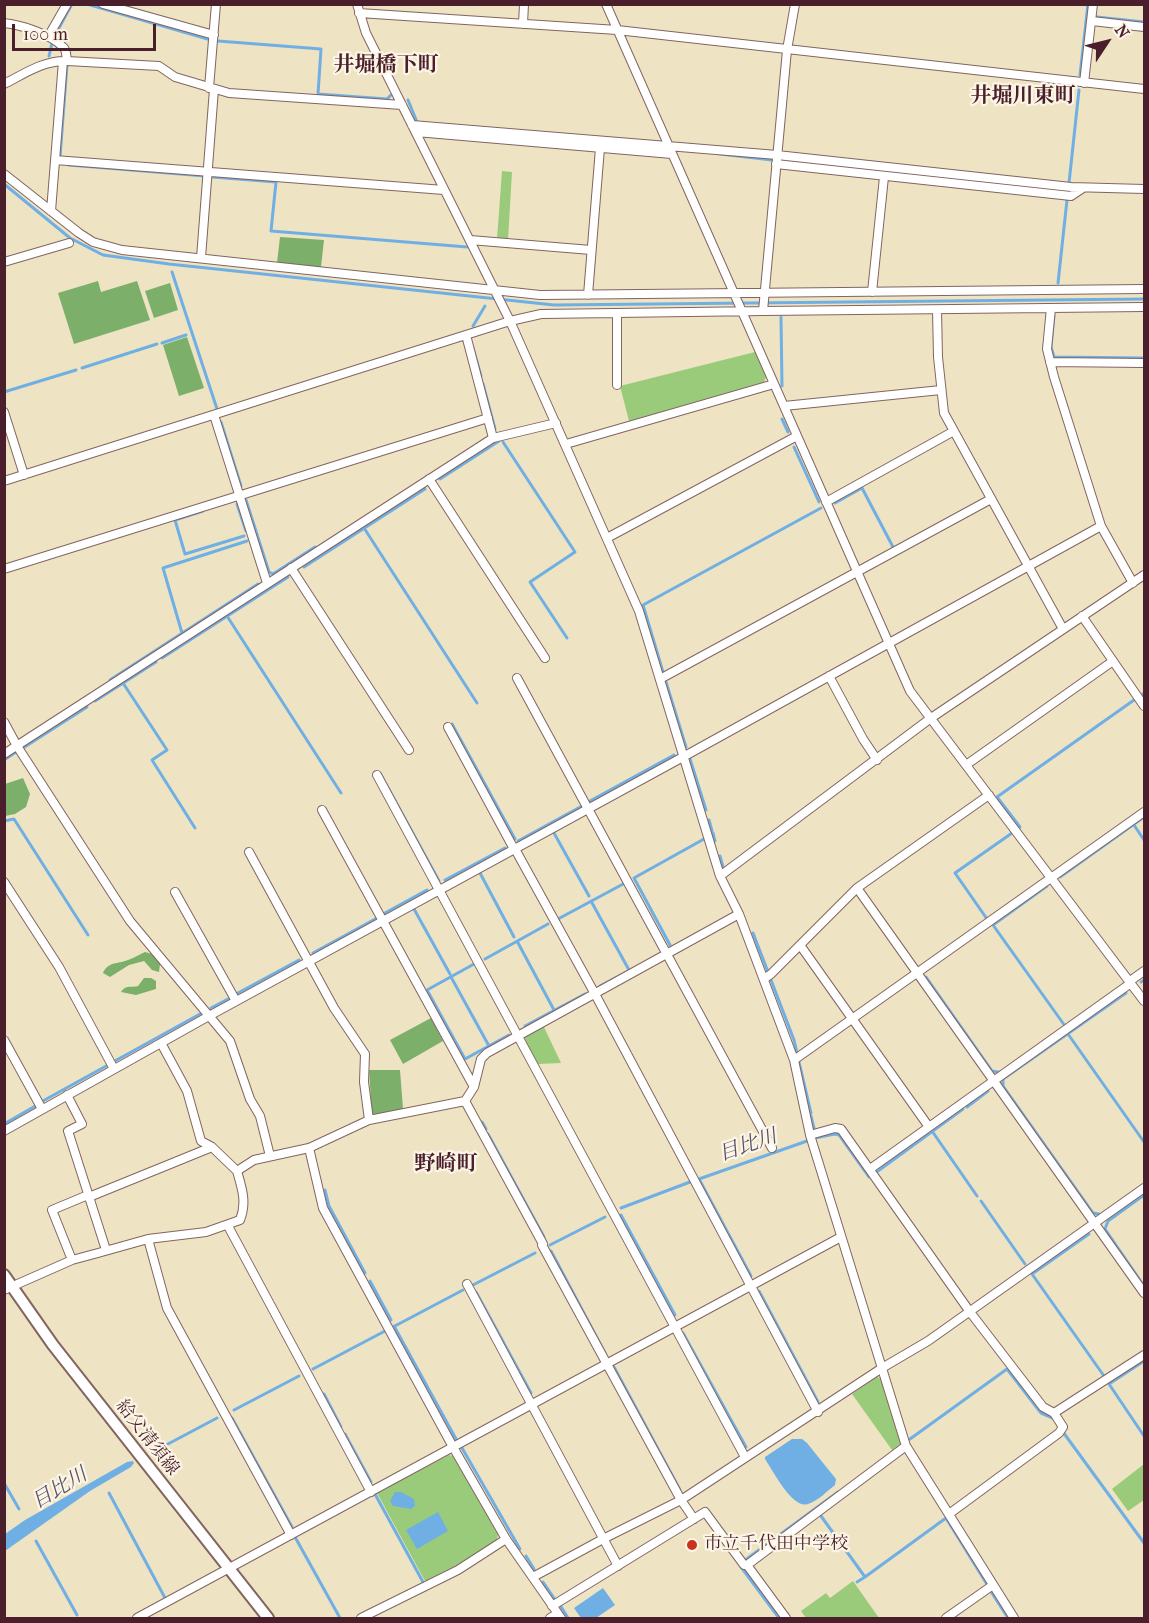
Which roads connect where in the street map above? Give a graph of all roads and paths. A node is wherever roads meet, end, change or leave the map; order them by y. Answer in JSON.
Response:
{"nodes":[{"id":1,"x":67,"y":4,"type":"edge"},
{"id":2,"x":103,"y":4,"type":"edge"},
{"id":3,"x":216,"y":4,"type":"edge"},
{"id":4,"x":357,"y":4,"type":"edge"},
{"id":5,"x":524,"y":4,"type":"edge"},
{"id":6,"x":606,"y":4,"type":"edge"},
{"id":7,"x":795,"y":4,"type":"edge"},
{"id":8,"x":1094,"y":4,"type":"edge"},
{"id":9,"x":359,"y":13,"type":"junction"},
{"id":10,"x":1092,"y":21,"type":"junction"},
{"id":11,"x":4,"y":23,"type":"edge"},
{"id":12,"x":523,"y":24,"type":"junction"},
{"id":13,"x":1144,"y":27,"type":"edge"},
{"id":14,"x":617,"y":30,"type":"junction"},
{"id":15,"x":214,"y":35,"type":"junction"},
{"id":16,"x":48,"y":37,"type":"junction"},
{"id":17,"x":787,"y":50,"type":"junction"},
{"id":18,"x":65,"y":61,"type":"junction"},
{"id":19,"x":1084,"y":83,"type":"junction"},
{"id":20,"x":4,"y":84,"type":"edge"},
{"id":21,"x":211,"y":89,"type":"junction"},
{"id":22,"x":1144,"y":89,"type":"edge"},
{"id":23,"x":402,"y":105,"type":"junction"},
{"id":24,"x":414,"y":129,"type":"junction"},
{"id":25,"x":540,"y":139,"type":"junction"},
{"id":26,"x":669,"y":146,"type":"junction"},
{"id":27,"x":600,"y":148,"type":"junction"},
{"id":28,"x":672,"y":154,"type":"junction"},
{"id":29,"x":777,"y":155,"type":"junction"},
{"id":30,"x":55,"y":160,"type":"junction"},
{"id":31,"x":776,"y":165,"type":"junction"},
{"id":32,"x":926,"y":171,"type":"junction"},
{"id":33,"x":207,"y":173,"type":"junction"},
{"id":34,"x":4,"y":174,"type":"edge"},
{"id":35,"x":884,"y":177,"type":"junction"},
{"id":36,"x":926,"y":181,"type":"junction"},
{"id":37,"x":1085,"y":187,"type":"junction"},
{"id":38,"x":1144,"y":189,"type":"edge"},
{"id":39,"x":444,"y":190,"type":"junction"},
{"id":40,"x":51,"y":212,"type":"junction"},
{"id":41,"x":470,"y":240,"type":"junction"},
{"id":42,"x":69,"y":243,"type":"dead end"},
{"id":43,"x":591,"y":250,"type":"junction"},
{"id":44,"x":201,"y":258,"type":"junction"},
{"id":45,"x":4,"y":262,"type":"edge"},
{"id":46,"x":1144,"y":289,"type":"edge"},
{"id":47,"x":872,"y":292,"type":"junction"},
{"id":48,"x":588,"y":295,"type":"junction"},
{"id":49,"x":764,"y":295,"type":"junction"},
{"id":50,"x":736,"y":296,"type":"junction"},
{"id":51,"x":498,"y":297,"type":"junction"},
{"id":52,"x":1144,"y":307,"type":"edge"},
{"id":53,"x":1051,"y":308,"type":"junction"},
{"id":54,"x":763,"y":309,"type":"junction"},
{"id":55,"x":742,"y":310,"type":"junction"},
{"id":56,"x":937,"y":310,"type":"junction"},
{"id":57,"x":617,"y":313,"type":"junction"},
{"id":58,"x":510,"y":321,"type":"junction"},
{"id":59,"x":466,"y":335,"type":"junction"},
{"id":60,"x":1050,"y":362,"type":"junction"},
{"id":61,"x":1144,"y":363,"type":"edge"},
{"id":62,"x":774,"y":384,"type":"junction"},
{"id":63,"x":617,"y":385,"type":"dead end"},
{"id":64,"x":941,"y":390,"type":"junction"},
{"id":65,"x":784,"y":406,"type":"junction"},
{"id":66,"x":4,"y":412,"type":"edge"},
{"id":67,"x":214,"y":415,"type":"junction"},
{"id":68,"x":488,"y":418,"type":"junction"},
{"id":69,"x":556,"y":423,"type":"junction"},
{"id":70,"x":954,"y":431,"type":"junction"},
{"id":71,"x":797,"y":436,"type":"junction"},
{"id":72,"x":493,"y":438,"type":"junction"},
{"id":73,"x":566,"y":444,"type":"junction"},
{"id":74,"x":24,"y":475,"type":"junction"},
{"id":75,"x":429,"y":479,"type":"junction"},
{"id":76,"x":4,"y":481,"type":"edge"},
{"id":77,"x":239,"y":494,"type":"junction"},
{"id":78,"x":991,"y":499,"type":"junction"},
{"id":79,"x":826,"y":502,"type":"junction"},
{"id":80,"x":1101,"y":526,"type":"junction"},
{"id":81,"x":607,"y":538,"type":"junction"},
{"id":82,"x":1028,"y":566,"type":"junction"},
{"id":83,"x":291,"y":568,"type":"junction"},
{"id":84,"x":4,"y":569,"type":"edge"},
{"id":85,"x":856,"y":572,"type":"junction"},
{"id":86,"x":1144,"y":575,"type":"edge"},
{"id":87,"x":1133,"y":583,"type":"junction"},
{"id":88,"x":267,"y":584,"type":"junction"},
{"id":89,"x":1082,"y":616,"type":"junction"},
{"id":90,"x":1063,"y":629,"type":"junction"},
{"id":91,"x":888,"y":643,"type":"junction"},
{"id":92,"x":545,"y":658,"type":"dead end"},
{"id":93,"x":1113,"y":661,"type":"junction"},
{"id":94,"x":829,"y":676,"type":"junction"},
{"id":95,"x":518,"y":678,"type":"dead end"},
{"id":96,"x":660,"y":679,"type":"junction"},
{"id":97,"x":1144,"y":706,"type":"edge"},
{"id":98,"x":931,"y":718,"type":"junction"},
{"id":99,"x":4,"y":722,"type":"edge"},
{"id":100,"x":448,"y":727,"type":"dead end"},
{"id":101,"x":17,"y":746,"type":"junction"},
{"id":102,"x":409,"y":750,"type":"dead end"},
{"id":103,"x":4,"y":754,"type":"edge"},
{"id":104,"x":684,"y":757,"type":"junction"},
{"id":105,"x":877,"y":760,"type":"junction"},
{"id":106,"x":966,"y":765,"type":"junction"},
{"id":107,"x":376,"y":775,"type":"dead end"},
{"id":108,"x":989,"y":795,"type":"junction"},
{"id":109,"x":589,"y":809,"type":"junction"},
{"id":110,"x":322,"y":810,"type":"dead end"},
{"id":111,"x":1144,"y":812,"type":"edge"},
{"id":112,"x":515,"y":849,"type":"junction"},
{"id":113,"x":249,"y":852,"type":"dead end"},
{"id":114,"x":720,"y":876,"type":"junction"},
{"id":115,"x":1051,"y":878,"type":"junction"},
{"id":116,"x":4,"y":882,"type":"edge"},
{"id":117,"x":857,"y":888,"type":"junction"},
{"id":118,"x":439,"y":890,"type":"junction"},
{"id":119,"x":175,"y":892,"type":"dead end"},
{"id":120,"x":739,"y":914,"type":"junction"},
{"id":121,"x":383,"y":921,"type":"junction"},
{"id":122,"x":800,"y":945,"type":"junction"},
{"id":123,"x":668,"y":953,"type":"junction"},
{"id":124,"x":309,"y":961,"type":"junction"},
{"id":125,"x":1144,"y":971,"type":"edge"},
{"id":126,"x":917,"y":973,"type":"junction"},
{"id":127,"x":764,"y":979,"type":"junction"},
{"id":128,"x":1131,"y":982,"type":"junction"},
{"id":129,"x":595,"y":994,"type":"junction"},
{"id":130,"x":236,"y":1001,"type":"junction"},
{"id":131,"x":1144,"y":1001,"type":"edge"},
{"id":132,"x":209,"y":1016,"type":"junction"},
{"id":133,"x":852,"y":1019,"type":"junction"},
{"id":134,"x":519,"y":1036,"type":"junction"},
{"id":135,"x":4,"y":1040,"type":"edge"},
{"id":136,"x":161,"y":1043,"type":"junction"},
{"id":137,"x":794,"y":1060,"type":"junction"},
{"id":138,"x":114,"y":1069,"type":"junction"},
{"id":139,"x":994,"y":1081,"type":"junction"},
{"id":140,"x":474,"y":1088,"type":"junction"},
{"id":141,"x":67,"y":1095,"type":"junction"},
{"id":142,"x":465,"y":1101,"type":"junction"},
{"id":143,"x":42,"y":1109,"type":"junction"},
{"id":144,"x":369,"y":1120,"type":"junction"},
{"id":145,"x":929,"y":1127,"type":"junction"},
{"id":146,"x":4,"y":1131,"type":"edge"},
{"id":147,"x":810,"y":1135,"type":"junction"},
{"id":148,"x":212,"y":1147,"type":"junction"},
{"id":149,"x":309,"y":1148,"type":"junction"},
{"id":150,"x":772,"y":1148,"type":"dead end"},
{"id":151,"x":270,"y":1155,"type":"junction"},
{"id":152,"x":870,"y":1169,"type":"junction"},
{"id":153,"x":237,"y":1171,"type":"junction"},
{"id":154,"x":1144,"y":1188,"type":"edge"},
{"id":155,"x":89,"y":1196,"type":"junction"},
{"id":156,"x":1095,"y":1223,"type":"junction"},
{"id":157,"x":228,"y":1226,"type":"junction"},
{"id":158,"x":842,"y":1237,"type":"junction"},
{"id":159,"x":148,"y":1239,"type":"junction"},
{"id":160,"x":106,"y":1250,"type":"junction"},
{"id":161,"x":72,"y":1260,"type":"junction"},
{"id":162,"x":4,"y":1275,"type":"edge"},
{"id":163,"x":467,"y":1284,"type":"dead end"},
{"id":164,"x":751,"y":1286,"type":"junction"},
{"id":165,"x":8,"y":1288,"type":"edge"},
{"id":166,"x":1144,"y":1293,"type":"edge"},
{"id":167,"x":970,"y":1312,"type":"junction"},
{"id":168,"x":675,"y":1327,"type":"junction"},
{"id":169,"x":1144,"y":1355,"type":"edge"},
{"id":170,"x":607,"y":1364,"type":"junction"},
{"id":171,"x":882,"y":1368,"type":"junction"},
{"id":172,"x":532,"y":1405,"type":"junction"},
{"id":173,"x":818,"y":1412,"type":"junction"},
{"id":174,"x":1054,"y":1413,"type":"junction"},
{"id":175,"x":906,"y":1446,"type":"junction"},
{"id":176,"x":453,"y":1447,"type":"junction"},
{"id":177,"x":745,"y":1457,"type":"junction"},
{"id":178,"x":371,"y":1492,"type":"junction"},
{"id":179,"x":681,"y":1500,"type":"junction"},
{"id":180,"x":949,"y":1514,"type":"junction"},
{"id":181,"x":694,"y":1519,"type":"junction"},
{"id":182,"x":291,"y":1535,"type":"junction"},
{"id":183,"x":506,"y":1539,"type":"junction"},
{"id":184,"x":603,"y":1539,"type":"junction"},
{"id":185,"x":747,"y":1565,"type":"junction"},
{"id":186,"x":618,"y":1566,"type":"junction"},
{"id":187,"x":229,"y":1569,"type":"junction"},
{"id":188,"x":533,"y":1577,"type":"junction"},
{"id":189,"x":993,"y":1585,"type":"junction"},
{"id":190,"x":557,"y":1613,"type":"edge"},
{"id":191,"x":138,"y":1618,"type":"edge"},
{"id":192,"x":268,"y":1618,"type":"edge"},
{"id":193,"x":361,"y":1618,"type":"edge"},
{"id":194,"x":550,"y":1618,"type":"edge"},
{"id":195,"x":786,"y":1618,"type":"edge"},
{"id":196,"x":946,"y":1618,"type":"edge"},
{"id":197,"x":1014,"y":1618,"type":"edge"}],
"edges":[{"from":1,"to":16,"type":"street"},
{"from":2,"to":15,"type":"street"},
{"from":3,"to":15,"type":"street"},
{"from":4,"to":9,"type":"street"},
{"from":5,"to":12,"type":"street"},
{"from":6,"to":14,"type":"street"},
{"from":7,"to":17,"type":"street"},
{"from":8,"to":10,"type":"street"},
{"from":9,"to":12,"type":"street"},
{"from":9,"to":23,"type":"street"},
{"from":10,"to":13,"type":"street"},
{"from":10,"to":19,"type":"street"},
{"from":11,"to":16,"type":"street"},
{"from":12,"to":14,"type":"street"},
{"from":14,"to":17,"type":"street"},
{"from":14,"to":26,"type":"street"},
{"from":15,"to":21,"type":"street"},
{"from":16,"to":18,"type":"street"},
{"from":17,"to":19,"type":"street"},
{"from":17,"to":29,"type":"street"},
{"from":18,"to":20,"type":"street"},
{"from":18,"to":21,"type":"street"},
{"from":18,"to":30,"type":"street"},
{"from":19,"to":22,"type":"street"},
{"from":21,"to":23,"type":"street"},
{"from":21,"to":33,"type":"street"},
{"from":23,"to":24,"type":"street"},
{"from":24,"to":25,"type":"street"},
{"from":24,"to":39,"type":"street"},
{"from":25,"to":26,"type":"street"},
{"from":25,"to":27,"type":"street"},
{"from":26,"to":28,"type":"street"},
{"from":26,"to":29,"type":"street"},
{"from":27,"to":28,"type":"street"},
{"from":27,"to":43,"type":"street"},
{"from":28,"to":50,"type":"street"},
{"from":29,"to":31,"type":"street"},
{"from":29,"to":32,"type":"street"},
{"from":30,"to":33,"type":"street"},
{"from":30,"to":40,"type":"street"},
{"from":31,"to":35,"type":"street"},
{"from":31,"to":49,"type":"street"},
{"from":32,"to":36,"type":"street"},
{"from":32,"to":37,"type":"street"},
{"from":33,"to":39,"type":"street"},
{"from":33,"to":44,"type":"street"},
{"from":34,"to":40,"type":"street"},
{"from":35,"to":36,"type":"street"},
{"from":35,"to":47,"type":"street"},
{"from":36,"to":37,"type":"street"},
{"from":37,"to":38,"type":"street"},
{"from":39,"to":41,"type":"street"},
{"from":40,"to":44,"type":"street"},
{"from":41,"to":43,"type":"street"},
{"from":41,"to":51,"type":"street"},
{"from":42,"to":45,"type":"street"},
{"from":43,"to":48,"type":"street"},
{"from":44,"to":51,"type":"street"},
{"from":46,"to":47,"type":"street"},
{"from":47,"to":49,"type":"street"},
{"from":48,"to":50,"type":"street"},
{"from":48,"to":51,"type":"street"},
{"from":49,"to":50,"type":"street"},
{"from":49,"to":54,"type":"street"},
{"from":50,"to":55,"type":"street"},
{"from":51,"to":58,"type":"street"},
{"from":52,"to":53,"type":"street"},
{"from":53,"to":56,"type":"street"},
{"from":53,"to":60,"type":"street"},
{"from":54,"to":55,"type":"street"},
{"from":54,"to":56,"type":"street"},
{"from":55,"to":57,"type":"street"},
{"from":55,"to":62,"type":"street"},
{"from":56,"to":64,"type":"street"},
{"from":57,"to":58,"type":"street"},
{"from":57,"to":63,"type":"street"},
{"from":58,"to":59,"type":"street"},
{"from":58,"to":69,"type":"street"},
{"from":59,"to":67,"type":"street"},
{"from":59,"to":68,"type":"street"},
{"from":60,"to":61,"type":"street"},
{"from":60,"to":80,"type":"street"},
{"from":62,"to":65,"type":"street"},
{"from":62,"to":73,"type":"street"},
{"from":64,"to":65,"type":"street"},
{"from":64,"to":70,"type":"street"},
{"from":65,"to":71,"type":"street"},
{"from":66,"to":74,"type":"street"},
{"from":67,"to":74,"type":"street"},
{"from":67,"to":77,"type":"street"},
{"from":68,"to":72,"type":"street"},
{"from":68,"to":77,"type":"street"},
{"from":69,"to":72,"type":"street"},
{"from":69,"to":73,"type":"street"},
{"from":70,"to":78,"type":"street"},
{"from":70,"to":79,"type":"street"},
{"from":71,"to":79,"type":"street"},
{"from":71,"to":81,"type":"street"},
{"from":72,"to":75,"type":"street"},
{"from":73,"to":81,"type":"street"},
{"from":74,"to":76,"type":"street"},
{"from":75,"to":83,"type":"street"},
{"from":75,"to":92,"type":"street"},
{"from":77,"to":84,"type":"street"},
{"from":77,"to":88,"type":"street"},
{"from":78,"to":82,"type":"street"},
{"from":78,"to":85,"type":"street"},
{"from":79,"to":85,"type":"street"},
{"from":80,"to":82,"type":"street"},
{"from":80,"to":87,"type":"street"},
{"from":81,"to":96,"type":"street"},
{"from":82,"to":90,"type":"street"},
{"from":82,"to":91,"type":"street"},
{"from":83,"to":88,"type":"street"},
{"from":83,"to":102,"type":"street"},
{"from":85,"to":91,"type":"street"},
{"from":85,"to":96,"type":"street"},
{"from":86,"to":87,"type":"street"},
{"from":87,"to":89,"type":"street"},
{"from":88,"to":101,"type":"street"},
{"from":89,"to":90,"type":"street"},
{"from":89,"to":93,"type":"street"},
{"from":90,"to":98,"type":"street"},
{"from":91,"to":94,"type":"street"},
{"from":91,"to":98,"type":"street"},
{"from":93,"to":97,"type":"street"},
{"from":93,"to":106,"type":"street"},
{"from":94,"to":104,"type":"street"},
{"from":94,"to":105,"type":"street"},
{"from":95,"to":109,"type":"street"},
{"from":96,"to":104,"type":"street"},
{"from":98,"to":105,"type":"street"},
{"from":98,"to":106,"type":"street"},
{"from":99,"to":101,"type":"street"},
{"from":100,"to":112,"type":"street"},
{"from":101,"to":103,"type":"street"},
{"from":101,"to":132,"type":"street"},
{"from":104,"to":109,"type":"street"},
{"from":104,"to":114,"type":"street"},
{"from":105,"to":114,"type":"street"},
{"from":106,"to":108,"type":"street"},
{"from":107,"to":118,"type":"street"},
{"from":108,"to":115,"type":"street"},
{"from":108,"to":117,"type":"street"},
{"from":109,"to":112,"type":"street"},
{"from":109,"to":123,"type":"street"},
{"from":110,"to":121,"type":"street"},
{"from":111,"to":115,"type":"street"},
{"from":112,"to":118,"type":"street"},
{"from":112,"to":129,"type":"street"},
{"from":113,"to":124,"type":"street"},
{"from":114,"to":120,"type":"street"},
{"from":115,"to":126,"type":"street"},
{"from":115,"to":128,"type":"street"},
{"from":116,"to":138,"type":"street"},
{"from":117,"to":122,"type":"street"},
{"from":117,"to":126,"type":"street"},
{"from":118,"to":121,"type":"street"},
{"from":118,"to":134,"type":"street"},
{"from":119,"to":130,"type":"street"},
{"from":120,"to":123,"type":"street"},
{"from":120,"to":127,"type":"street"},
{"from":121,"to":124,"type":"street"},
{"from":121,"to":140,"type":"street"},
{"from":122,"to":127,"type":"street"},
{"from":122,"to":133,"type":"street"},
{"from":123,"to":129,"type":"street"},
{"from":123,"to":150,"type":"street"},
{"from":124,"to":130,"type":"street"},
{"from":124,"to":144,"type":"street"},
{"from":125,"to":128,"type":"street"},
{"from":126,"to":133,"type":"street"},
{"from":126,"to":139,"type":"street"},
{"from":127,"to":137,"type":"street"},
{"from":128,"to":131,"type":"street"},
{"from":128,"to":139,"type":"street"},
{"from":129,"to":134,"type":"street"},
{"from":129,"to":164,"type":"street"},
{"from":130,"to":132,"type":"street"},
{"from":132,"to":136,"type":"street"},
{"from":132,"to":151,"type":"street"},
{"from":133,"to":137,"type":"street"},
{"from":133,"to":145,"type":"street"},
{"from":134,"to":140,"type":"street"},
{"from":134,"to":168,"type":"street"},
{"from":135,"to":143,"type":"street"},
{"from":136,"to":138,"type":"street"},
{"from":136,"to":148,"type":"street"},
{"from":137,"to":147,"type":"street"},
{"from":138,"to":141,"type":"street"},
{"from":139,"to":145,"type":"street"},
{"from":139,"to":156,"type":"street"},
{"from":140,"to":142,"type":"street"},
{"from":141,"to":143,"type":"street"},
{"from":141,"to":155,"type":"street"},
{"from":142,"to":144,"type":"street"},
{"from":142,"to":170,"type":"street"},
{"from":143,"to":146,"type":"street"},
{"from":144,"to":149,"type":"street"},
{"from":145,"to":152,"type":"street"},
{"from":147,"to":152,"type":"street"},
{"from":147,"to":158,"type":"street"},
{"from":148,"to":153,"type":"street"},
{"from":148,"to":155,"type":"street"},
{"from":149,"to":151,"type":"street"},
{"from":149,"to":176,"type":"street"},
{"from":151,"to":153,"type":"street"},
{"from":152,"to":167,"type":"street"},
{"from":153,"to":157,"type":"street"},
{"from":154,"to":156,"type":"street"},
{"from":155,"to":160,"type":"street"},
{"from":155,"to":161,"type":"street"},
{"from":156,"to":166,"type":"street"},
{"from":156,"to":167,"type":"street"},
{"from":157,"to":159,"type":"street"},
{"from":157,"to":178,"type":"street"},
{"from":158,"to":164,"type":"street"},
{"from":158,"to":171,"type":"street"},
{"from":159,"to":160,"type":"street"},
{"from":159,"to":182,"type":"street"},
{"from":160,"to":161,"type":"street"},
{"from":161,"to":165,"type":"street"},
{"from":162,"to":165,"type":"main road","name":"給父清須線"},
{"from":163,"to":172,"type":"street"},
{"from":164,"to":168,"type":"street"},
{"from":164,"to":173,"type":"street"},
{"from":165,"to":187,"type":"main road","name":"給父清須線"},
{"from":167,"to":171,"type":"street"},
{"from":167,"to":174,"type":"street"},
{"from":168,"to":170,"type":"street"},
{"from":168,"to":177,"type":"street"},
{"from":169,"to":174,"type":"street"},
{"from":170,"to":172,"type":"street"},
{"from":170,"to":179,"type":"street"},
{"from":171,"to":173,"type":"street"},
{"from":171,"to":175,"type":"street"},
{"from":172,"to":176,"type":"street"},
{"from":172,"to":184,"type":"street"},
{"from":173,"to":177,"type":"street"},
{"from":174,"to":180,"type":"street"},
{"from":175,"to":180,"type":"street"},
{"from":175,"to":185,"type":"street"},
{"from":176,"to":178,"type":"street"},
{"from":176,"to":183,"type":"street"},
{"from":177,"to":179,"type":"street"},
{"from":178,"to":182,"type":"street"},
{"from":179,"to":181,"type":"street"},
{"from":179,"to":184,"type":"street"},
{"from":180,"to":189,"type":"street"},
{"from":181,"to":185,"type":"street"},
{"from":181,"to":186,"type":"street"},
{"from":182,"to":187,"type":"street"},
{"from":183,"to":188,"type":"street"},
{"from":183,"to":193,"type":"street"},
{"from":184,"to":186,"type":"street"},
{"from":184,"to":188,"type":"street"},
{"from":185,"to":195,"type":"street"},
{"from":186,"to":190,"type":"street"},
{"from":187,"to":191,"type":"street"},
{"from":187,"to":192,"type":"main road","name":"給父清須線"},
{"from":188,"to":190,"type":"street"},
{"from":189,"to":196,"type":"street"},
{"from":189,"to":197,"type":"street"},
{"from":190,"to":194,"type":"street"}]}
